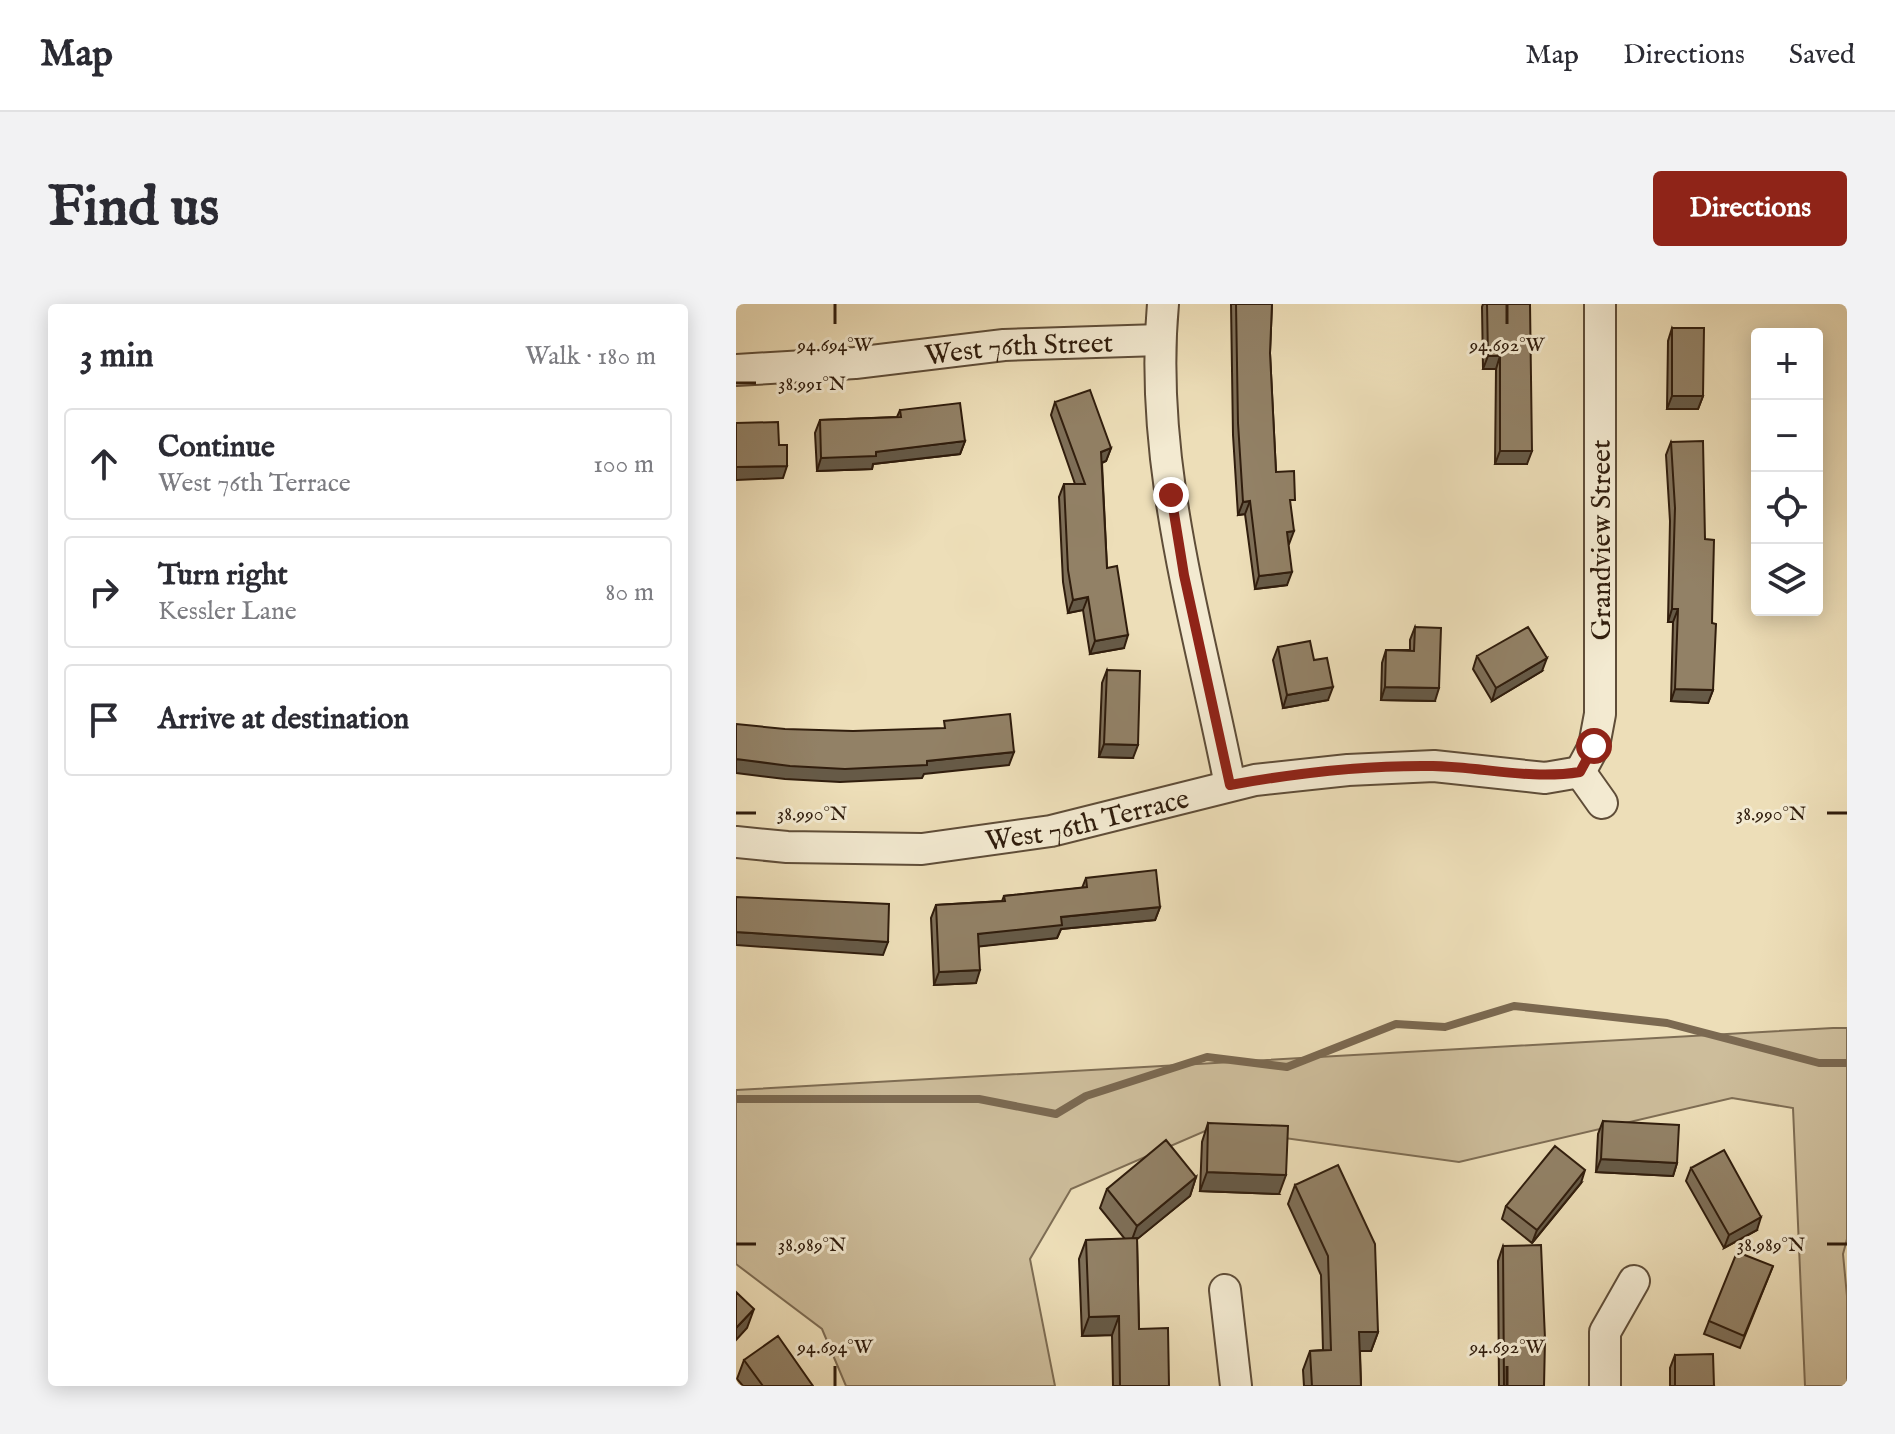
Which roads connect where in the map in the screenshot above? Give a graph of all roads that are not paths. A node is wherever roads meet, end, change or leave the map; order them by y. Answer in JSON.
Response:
{"nodes":[{"id":1,"x":1163,"y":304,"type":"edge"},
{"id":2,"x":1600,"y":304,"type":"edge"},
{"id":3,"x":1160,"y":340,"type":"junction"},
{"id":4,"x":736,"y":370,"type":"edge"},
{"id":5,"x":1580,"y":772,"type":"junction"},
{"id":6,"x":1230,"y":785,"type":"junction"},
{"id":7,"x":1602,"y":803,"type":"dead end"},
{"id":8,"x":736,"y":842,"type":"edge"},
{"id":9,"x":1634,"y":1281,"type":"dead end"},
{"id":10,"x":1225,"y":1290,"type":"dead end"},
{"id":11,"x":1236,"y":1386,"type":"edge"},
{"id":12,"x":1605,"y":1386,"type":"edge"}],
"edges":[{"from":1,"to":3,"type":"street"},
{"from":2,"to":5,"type":"street","name":"Grandview Street"},
{"from":3,"to":4,"type":"street","name":"West 76th Street"},
{"from":3,"to":6,"type":"street"},
{"from":5,"to":6,"type":"street","name":"West 76th Terrace"},
{"from":5,"to":7,"type":"street"},
{"from":6,"to":8,"type":"street","name":"West 76th Terrace"},
{"from":9,"to":12,"type":"street"},
{"from":10,"to":11,"type":"street"}]}
